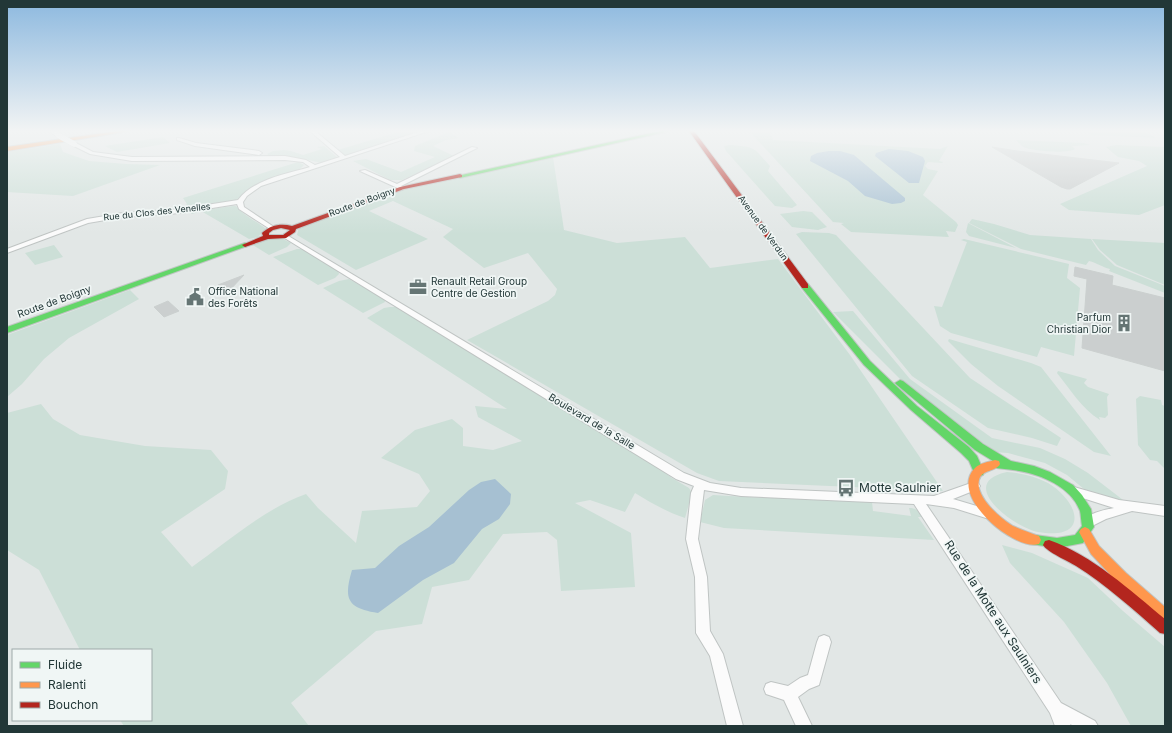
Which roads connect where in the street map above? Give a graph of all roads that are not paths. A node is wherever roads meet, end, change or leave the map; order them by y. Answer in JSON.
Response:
{"nodes":[{"id":1,"x":310,"y":165,"type":"edge"},
{"id":2,"x":321,"y":165,"type":"edge"},
{"id":3,"x":440,"y":165,"type":"edge"},
{"id":4,"x":501,"y":165,"type":"edge"},
{"id":5,"x":717,"y":165,"type":"edge"},
{"id":6,"x":315,"y":167,"type":"junction"},
{"id":7,"x":363,"y":171,"type":"dead end"},
{"id":8,"x":400,"y":186,"type":"junction"},
{"id":9,"x":240,"y":202,"type":"junction"},
{"id":10,"x":272,"y":228,"type":"junction"},
{"id":11,"x":292,"y":228,"type":"junction"},
{"id":12,"x":285,"y":236,"type":"junction"},
{"id":13,"x":267,"y":237,"type":"junction"},
{"id":14,"x":7,"y":251,"type":"edge"},
{"id":15,"x":836,"y":325,"type":"junction"},
{"id":16,"x":7,"y":330,"type":"edge"},
{"id":17,"x":1007,"y":464,"type":"junction"},
{"id":18,"x":979,"y":472,"type":"junction"},
{"id":19,"x":700,"y":485,"type":"junction"},
{"id":20,"x":974,"y":486,"type":"junction"},
{"id":21,"x":1067,"y":489,"type":"junction"},
{"id":22,"x":925,"y":500,"type":"junction"},
{"id":23,"x":1134,"y":508,"type":"junction"},
{"id":24,"x":1165,"y":511,"type":"edge"},
{"id":25,"x":991,"y":514,"type":"junction"},
{"id":26,"x":1086,"y":528,"type":"junction"},
{"id":27,"x":1041,"y":541,"type":"junction"},
{"id":28,"x":1165,"y":615,"type":"edge"},
{"id":29,"x":1165,"y":628,"type":"edge"},
{"id":30,"x":824,"y":642,"type":"dead end"},
{"id":31,"x":771,"y":689,"type":"dead end"},
{"id":32,"x":789,"y":694,"type":"junction"},
{"id":33,"x":1056,"y":708,"type":"junction"},
{"id":34,"x":735,"y":726,"type":"edge"},
{"id":35,"x":804,"y":726,"type":"edge"},
{"id":36,"x":1063,"y":726,"type":"edge"},
{"id":37,"x":1090,"y":726,"type":"edge"}],
"edges":[{"from":1,"to":6,"type":"street"},
{"from":2,"to":6,"type":"street"},
{"from":3,"to":8,"type":"street"},
{"from":4,"to":8,"type":"main road","name":"Route de Boigny"},
{"from":5,"to":15,"type":"main road","name":"Avenue de Verdun"},
{"from":6,"to":9,"type":"street"},
{"from":7,"to":8,"type":"street"},
{"from":8,"to":11,"type":"main road","name":"Route de Boigny"},
{"from":9,"to":10,"type":"street"},
{"from":9,"to":14,"type":"street","name":"Rue du Clos des Venelles"},
{"from":10,"to":11,"type":"main road"},
{"from":10,"to":13,"type":"main road"},
{"from":11,"to":12,"type":"main road"},
{"from":12,"to":13,"type":"main road","name":"Route de Boigny"},
{"from":12,"to":19,"type":"street","name":"Boulevard de la Salle"},
{"from":13,"to":16,"type":"main road","name":"Route de Boigny"},
{"from":15,"to":17,"type":"main road","name":"Avenue de Verdun"},
{"from":15,"to":18,"type":"main road","name":"Avenue de Verdun"},
{"from":17,"to":18,"type":"main road"},
{"from":17,"to":21,"type":"main road"},
{"from":18,"to":20,"type":"main road"},
{"from":19,"to":22,"type":"street","name":"Boulevard de la Salle"},
{"from":19,"to":34,"type":"street"},
{"from":20,"to":22,"type":"street","name":"Boulevard de la Salle"},
{"from":20,"to":25,"type":"main road"},
{"from":21,"to":23,"type":"street"},
{"from":21,"to":26,"type":"main road"},
{"from":22,"to":25,"type":"street","name":"Boulevard de la Salle"},
{"from":22,"to":33,"type":"street","name":"Rue de la Motte aux Saulniers"},
{"from":23,"to":24,"type":"street"},
{"from":23,"to":26,"type":"street"},
{"from":25,"to":27,"type":"main road"},
{"from":26,"to":27,"type":"main road"},
{"from":26,"to":28,"type":"main road"},
{"from":27,"to":29,"type":"main road"},
{"from":30,"to":32,"type":"street"},
{"from":31,"to":32,"type":"street"},
{"from":32,"to":35,"type":"street"},
{"from":33,"to":36,"type":"street","name":"Rue de la Motte aux Saulniers"},
{"from":33,"to":37,"type":"street"}]}
